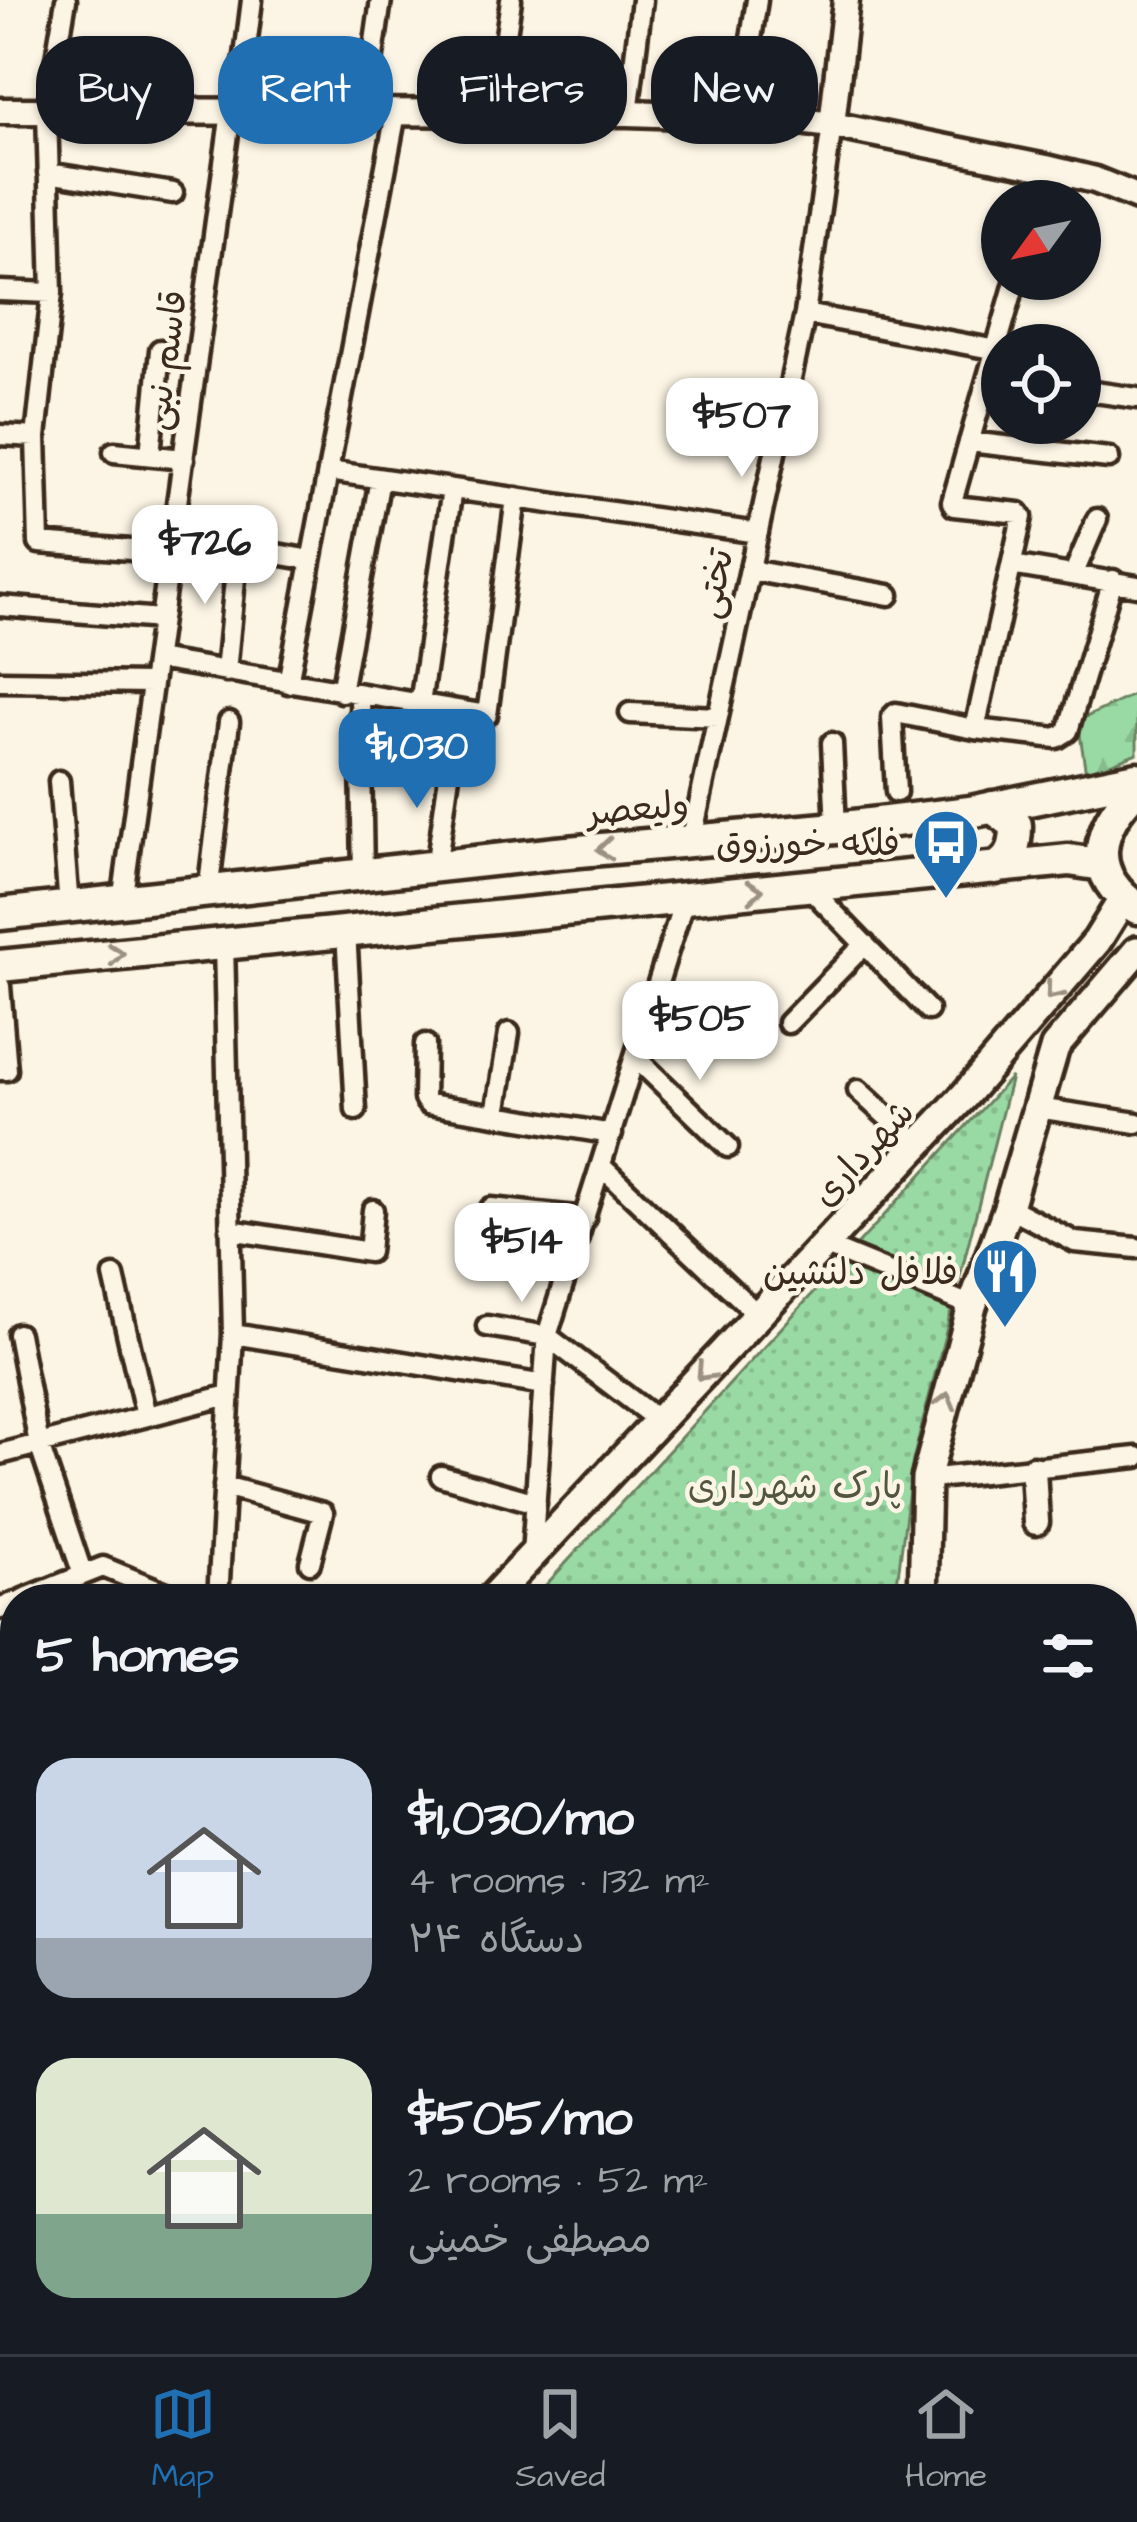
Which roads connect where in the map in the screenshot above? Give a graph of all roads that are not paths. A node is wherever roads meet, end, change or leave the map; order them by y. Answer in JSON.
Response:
{"nodes":[{"id":1,"x":66,"y":0,"type":"edge"},
{"id":2,"x":252,"y":0,"type":"edge"},
{"id":3,"x":381,"y":0,"type":"edge"},
{"id":4,"x":511,"y":0,"type":"edge"},
{"id":5,"x":642,"y":0,"type":"edge"},
{"id":6,"x":757,"y":0,"type":"edge"},
{"id":7,"x":846,"y":0,"type":"edge"},
{"id":8,"x":60,"y":36,"type":"edge"},
{"id":9,"x":246,"y":36,"type":"edge"},
{"id":10,"x":376,"y":36,"type":"edge"},
{"id":11,"x":506,"y":36,"type":"edge"},
{"id":12,"x":751,"y":36,"type":"edge"},
{"id":13,"x":0,"y":111,"type":"edge"},
{"id":14,"x":36,"y":111,"type":"edge"},
{"id":15,"x":393,"y":113,"type":"edge"},
{"id":16,"x":396,"y":113,"type":"junction"},
{"id":17,"x":417,"y":113,"type":"edge"},
{"id":18,"x":628,"y":113,"type":"joint"},
{"id":19,"x":832,"y":124,"type":"junction"},
{"id":20,"x":48,"y":144,"type":"edge"},
{"id":21,"x":229,"y":144,"type":"edge"},
{"id":22,"x":1046,"y":168,"type":"junction"},
{"id":23,"x":49,"y":172,"type":"junction"},
{"id":24,"x":1043,"y":180,"type":"edge"},
{"id":25,"x":173,"y":194,"type":"dead end"},
{"id":26,"x":1137,"y":197,"type":"edge"},
{"id":27,"x":0,"y":291,"type":"edge"},
{"id":28,"x":52,"y":293,"type":"junction"},
{"id":29,"x":805,"y":314,"type":"junction"},
{"id":30,"x":981,"y":347,"type":"edge"},
{"id":31,"x":160,"y":350,"type":"dead end"},
{"id":32,"x":1101,"y":393,"type":"edge"},
{"id":33,"x":1137,"y":398,"type":"edge"},
{"id":34,"x":981,"y":413,"type":"edge"},
{"id":35,"x":0,"y":435,"type":"edge"},
{"id":36,"x":36,"y":437,"type":"junction"},
{"id":37,"x":969,"y":442,"type":"junction"},
{"id":38,"x":114,"y":452,"type":"dead end"},
{"id":39,"x":150,"y":455,"type":"junction"},
{"id":40,"x":1109,"y":458,"type":"dead end"},
{"id":41,"x":184,"y":459,"type":"junction"},
{"id":42,"x":328,"y":471,"type":"junction"},
{"id":43,"x":380,"y":479,"type":"junction"},
{"id":44,"x":452,"y":489,"type":"junction"},
{"id":45,"x":516,"y":498,"type":"junction"},
{"id":46,"x":1097,"y":518,"type":"dead end"},
{"id":47,"x":758,"y":532,"type":"junction"},
{"id":48,"x":171,"y":545,"type":"junction"},
{"id":49,"x":238,"y":548,"type":"junction"},
{"id":50,"x":311,"y":560,"type":"junction"},
{"id":51,"x":1012,"y":565,"type":"junction"},
{"id":52,"x":750,"y":569,"type":"junction"},
{"id":53,"x":1074,"y":573,"type":"junction"},
{"id":54,"x":1113,"y":580,"type":"junction"},
{"id":55,"x":1137,"y":586,"type":"edge"},
{"id":56,"x":889,"y":595,"type":"dead end"},
{"id":57,"x":0,"y":606,"type":"edge"},
{"id":58,"x":161,"y":620,"type":"junction"},
{"id":59,"x":156,"y":659,"type":"junction"},
{"id":60,"x":226,"y":672,"type":"junction"},
{"id":61,"x":0,"y":681,"type":"edge"},
{"id":62,"x":152,"y":683,"type":"junction"},
{"id":63,"x":288,"y":683,"type":"junction"},
{"id":64,"x":351,"y":693,"type":"junction"},
{"id":65,"x":420,"y":704,"type":"junction"},
{"id":66,"x":630,"y":713,"type":"dead end"},
{"id":67,"x":718,"y":717,"type":"junction"},
{"id":68,"x":229,"y":722,"type":"dead end"},
{"id":69,"x":975,"y":728,"type":"junction"},
{"id":70,"x":832,"y":743,"type":"dead end"},
{"id":71,"x":451,"y":761,"type":"dead end"},
{"id":72,"x":1137,"y":778,"type":"edge"},
{"id":73,"x":59,"y":781,"type":"dead end"},
{"id":74,"x":1137,"y":788,"type":"edge"},
{"id":75,"x":896,"y":792,"type":"dead end"},
{"id":76,"x":992,"y":807,"type":"junction"},
{"id":77,"x":836,"y":828,"type":"junction"},
{"id":78,"x":691,"y":842,"type":"junction"},
{"id":79,"x":1102,"y":865,"type":"junction"},
{"id":80,"x":436,"y":868,"type":"junction"},
{"id":81,"x":996,"y":868,"type":"junction"},
{"id":82,"x":364,"y":876,"type":"junction"},
{"id":83,"x":808,"y":886,"type":"junction"},
{"id":84,"x":208,"y":893,"type":"junction"},
{"id":85,"x":685,"y":897,"type":"junction"},
{"id":86,"x":122,"y":902,"type":"junction"},
{"id":87,"x":1130,"y":904,"type":"edge"},
{"id":88,"x":69,"y":907,"type":"junction"},
{"id":89,"x":0,"y":912,"type":"edge"},
{"id":90,"x":346,"y":931,"type":"junction"},
{"id":91,"x":224,"y":944,"type":"junction"},
{"id":92,"x":865,"y":944,"type":"junction"},
{"id":93,"x":1137,"y":951,"type":"edge"},
{"id":94,"x":0,"y":966,"type":"edge"},
{"id":95,"x":0,"y":986,"type":"edge"},
{"id":96,"x":928,"y":1010,"type":"dead end"},
{"id":97,"x":788,"y":1023,"type":"dead end"},
{"id":98,"x":509,"y":1033,"type":"dead end"},
{"id":99,"x":425,"y":1044,"type":"dead end"},
{"id":100,"x":635,"y":1057,"type":"junction"},
{"id":101,"x":0,"y":1070,"type":"edge"},
{"id":102,"x":857,"y":1090,"type":"dead end"},
{"id":103,"x":1037,"y":1108,"type":"junction"},
{"id":104,"x":356,"y":1110,"type":"dead end"},
{"id":105,"x":496,"y":1114,"type":"junction"},
{"id":106,"x":1137,"y":1123,"type":"edge"},
{"id":107,"x":612,"y":1134,"type":"junction"},
{"id":108,"x":918,"y":1145,"type":"junction"},
{"id":109,"x":728,"y":1147,"type":"dead end"},
{"id":110,"x":601,"y":1166,"type":"junction"},
{"id":111,"x":1008,"y":1207,"type":"junction"},
{"id":112,"x":491,"y":1208,"type":"dead end"},
{"id":113,"x":373,"y":1210,"type":"dead end"},
{"id":114,"x":585,"y":1218,"type":"junction"},
{"id":115,"x":230,"y":1230,"type":"junction"},
{"id":116,"x":824,"y":1246,"type":"junction"},
{"id":117,"x":1137,"y":1248,"type":"edge"},
{"id":118,"x":114,"y":1276,"type":"dead end"},
{"id":119,"x":972,"y":1306,"type":"junction"},
{"id":120,"x":758,"y":1315,"type":"junction"},
{"id":121,"x":487,"y":1326,"type":"dead end"},
{"id":122,"x":18,"y":1334,"type":"dead end"},
{"id":123,"x":233,"y":1334,"type":"junction"},
{"id":124,"x":548,"y":1336,"type":"junction"},
{"id":125,"x":544,"y":1385,"type":"junction"},
{"id":126,"x":229,"y":1395,"type":"junction"},
{"id":127,"x":146,"y":1416,"type":"junction"},
{"id":128,"x":659,"y":1421,"type":"junction"},
{"id":129,"x":39,"y":1444,"type":"junction"},
{"id":130,"x":0,"y":1454,"type":"edge"},
{"id":131,"x":1137,"y":1457,"type":"edge"},
{"id":132,"x":1033,"y":1469,"type":"junction"},
{"id":133,"x":441,"y":1476,"type":"dead end"},
{"id":134,"x":926,"y":1479,"type":"junction"},
{"id":135,"x":224,"y":1486,"type":"junction"},
{"id":136,"x":536,"y":1504,"type":"junction"},
{"id":137,"x":1036,"y":1522,"type":"dead end"},
{"id":138,"x":532,"y":1556,"type":"junction"},
{"id":139,"x":310,"y":1562,"type":"dead end"},
{"id":140,"x":82,"y":1575,"type":"junction"},
{"id":141,"x":60,"y":1584,"type":"edge"},
{"id":142,"x":145,"y":1584,"type":"edge"},
{"id":143,"x":219,"y":1584,"type":"edge"},
{"id":144,"x":505,"y":1584,"type":"edge"},
{"id":145,"x":923,"y":1584,"type":"edge"}],
"edges":[{"from":1,"to":8,"type":"street"},
{"from":2,"to":9,"type":"street","name":"قاسم نبی"},
{"from":3,"to":10,"type":"street"},
{"from":4,"to":11,"type":"street"},
{"from":5,"to":18,"type":"street"},
{"from":6,"to":12,"type":"street"},
{"from":7,"to":19,"type":"street"},
{"from":13,"to":14,"type":"street"},
{"from":15,"to":16,"type":"street"},
{"from":16,"to":17,"type":"street"},
{"from":16,"to":42,"type":"street"},
{"from":18,"to":19,"type":"street"},
{"from":19,"to":22,"type":"street"},
{"from":19,"to":29,"type":"street","name":"تختی"},
{"from":20,"to":23,"type":"street"},
{"from":21,"to":41,"type":"street","name":"قاسم نبی"},
{"from":22,"to":24,"type":"street"},
{"from":22,"to":26,"type":"street"},
{"from":23,"to":25,"type":"street"},
{"from":23,"to":28,"type":"street"},
{"from":27,"to":28,"type":"street"},
{"from":28,"to":36,"type":"street"},
{"from":29,"to":30,"type":"street"},
{"from":29,"to":47,"type":"street","name":"تختی"},
{"from":31,"to":39,"type":"street"},
{"from":32,"to":33,"type":"street"},
{"from":34,"to":37,"type":"street"},
{"from":35,"to":36,"type":"street"},
{"from":36,"to":48,"type":"street"},
{"from":37,"to":40,"type":"street"},
{"from":37,"to":51,"type":"street"},
{"from":38,"to":39,"type":"street"},
{"from":39,"to":41,"type":"street"},
{"from":41,"to":48,"type":"street","name":"قاسم نبی"},
{"from":42,"to":43,"type":"street"},
{"from":42,"to":50,"type":"street"},
{"from":43,"to":44,"type":"street"},
{"from":43,"to":64,"type":"street"},
{"from":44,"to":45,"type":"street"},
{"from":44,"to":65,"type":"street"},
{"from":45,"to":47,"type":"street"},
{"from":45,"to":65,"type":"street"},
{"from":46,"to":53,"type":"street"},
{"from":47,"to":52,"type":"street","name":"تختی"},
{"from":48,"to":49,"type":"street"},
{"from":48,"to":58,"type":"street","name":"قاسم نبی"},
{"from":49,"to":50,"type":"street"},
{"from":49,"to":60,"type":"street"},
{"from":50,"to":63,"type":"street"},
{"from":51,"to":53,"type":"street"},
{"from":51,"to":69,"type":"street"},
{"from":52,"to":56,"type":"street"},
{"from":52,"to":67,"type":"street","name":"تختی"},
{"from":53,"to":54,"type":"street"},
{"from":54,"to":55,"type":"street"},
{"from":54,"to":69,"type":"street"},
{"from":57,"to":58,"type":"street"},
{"from":58,"to":59,"type":"street","name":"قاسم نبی"},
{"from":59,"to":60,"type":"street"},
{"from":59,"to":62,"type":"street","name":"قاسم نبی"},
{"from":60,"to":63,"type":"street"},
{"from":61,"to":62,"type":"street"},
{"from":62,"to":86,"type":"street","name":"قاسم نبی"},
{"from":63,"to":64,"type":"street"},
{"from":64,"to":65,"type":"street"},
{"from":64,"to":82,"type":"street"},
{"from":66,"to":67,"type":"street"},
{"from":67,"to":78,"type":"street","name":"تختی"},
{"from":68,"to":84,"type":"street"},
{"from":69,"to":75,"type":"street"},
{"from":70,"to":77,"type":"street"},
{"from":71,"to":80,"type":"street"},
{"from":72,"to":76,"type":"main road","name":"ولیعصر"},
{"from":73,"to":88,"type":"street"},
{"from":74,"to":79,"type":"main road"},
{"from":76,"to":77,"type":"main road","name":"ولیعصر"},
{"from":76,"to":81,"type":"main road"},
{"from":77,"to":78,"type":"main road","name":"ولیعصر"},
{"from":78,"to":80,"type":"main road","name":"ولیعصر","one_way":true},
{"from":79,"to":81,"type":"main road"},
{"from":79,"to":87,"type":"main road"},
{"from":80,"to":82,"type":"main road","name":"ولیعصر"},
{"from":81,"to":83,"type":"main road"},
{"from":82,"to":84,"type":"main road","name":"ولیعصر"},
{"from":85,"to":83,"type":"main road","one_way":true},
{"from":83,"to":92,"type":"street"},
{"from":84,"to":86,"type":"main road","name":"ولیعصر"},
{"from":85,"to":90,"type":"main road"},
{"from":85,"to":100,"type":"street"},
{"from":86,"to":88,"type":"main road","name":"ولیعصر"},
{"from":87,"to":108,"type":"main road","name":"شهرداری","one_way":true},
{"from":88,"to":89,"type":"main road","name":"ولیعصر"},
{"from":90,"to":91,"type":"main road"},
{"from":90,"to":104,"type":"street"},
{"from":94,"to":91,"type":"main road","one_way":true},
{"from":91,"to":115,"type":"street"},
{"from":92,"to":96,"type":"street"},
{"from":92,"to":97,"type":"street"},
{"from":93,"to":103,"type":"main road"},
{"from":95,"to":101,"type":"street"},
{"from":98,"to":105,"type":"street"},
{"from":99,"to":105,"type":"street"},
{"from":100,"to":107,"type":"street"},
{"from":100,"to":109,"type":"street"},
{"from":102,"to":108,"type":"street"},
{"from":103,"to":106,"type":"street"},
{"from":103,"to":111,"type":"main road"},
{"from":105,"to":107,"type":"street"},
{"from":107,"to":110,"type":"street"},
{"from":108,"to":116,"type":"main road","name":"شهرداری"},
{"from":110,"to":114,"type":"street"},
{"from":110,"to":120,"type":"street"},
{"from":111,"to":117,"type":"street"},
{"from":111,"to":119,"type":"main road"},
{"from":112,"to":114,"type":"street"},
{"from":113,"to":115,"type":"street"},
{"from":114,"to":124,"type":"street"},
{"from":115,"to":123,"type":"street"},
{"from":116,"to":119,"type":"street"},
{"from":116,"to":120,"type":"main road","name":"شهرداری"},
{"from":118,"to":127,"type":"street"},
{"from":134,"to":119,"type":"main road","one_way":true},
{"from":120,"to":128,"type":"main road","name":"شهرداری","one_way":true},
{"from":121,"to":124,"type":"street"},
{"from":122,"to":129,"type":"street"},
{"from":123,"to":125,"type":"street"},
{"from":123,"to":126,"type":"street"},
{"from":124,"to":125,"type":"street"},
{"from":124,"to":128,"type":"street"},
{"from":125,"to":136,"type":"street"},
{"from":126,"to":127,"type":"street"},
{"from":126,"to":135,"type":"street"},
{"from":127,"to":129,"type":"street"},
{"from":128,"to":138,"type":"main road","name":"شهرداری"},
{"from":129,"to":130,"type":"street"},
{"from":129,"to":140,"type":"street"},
{"from":131,"to":132,"type":"street"},
{"from":132,"to":134,"type":"street"},
{"from":132,"to":137,"type":"street"},
{"from":133,"to":136,"type":"street"},
{"from":134,"to":145,"type":"main road"},
{"from":135,"to":139,"type":"street"},
{"from":135,"to":143,"type":"street"},
{"from":136,"to":138,"type":"street"},
{"from":138,"to":144,"type":"main road","name":"شهرداری"},
{"from":140,"to":141,"type":"street"},
{"from":140,"to":142,"type":"street"}]}
